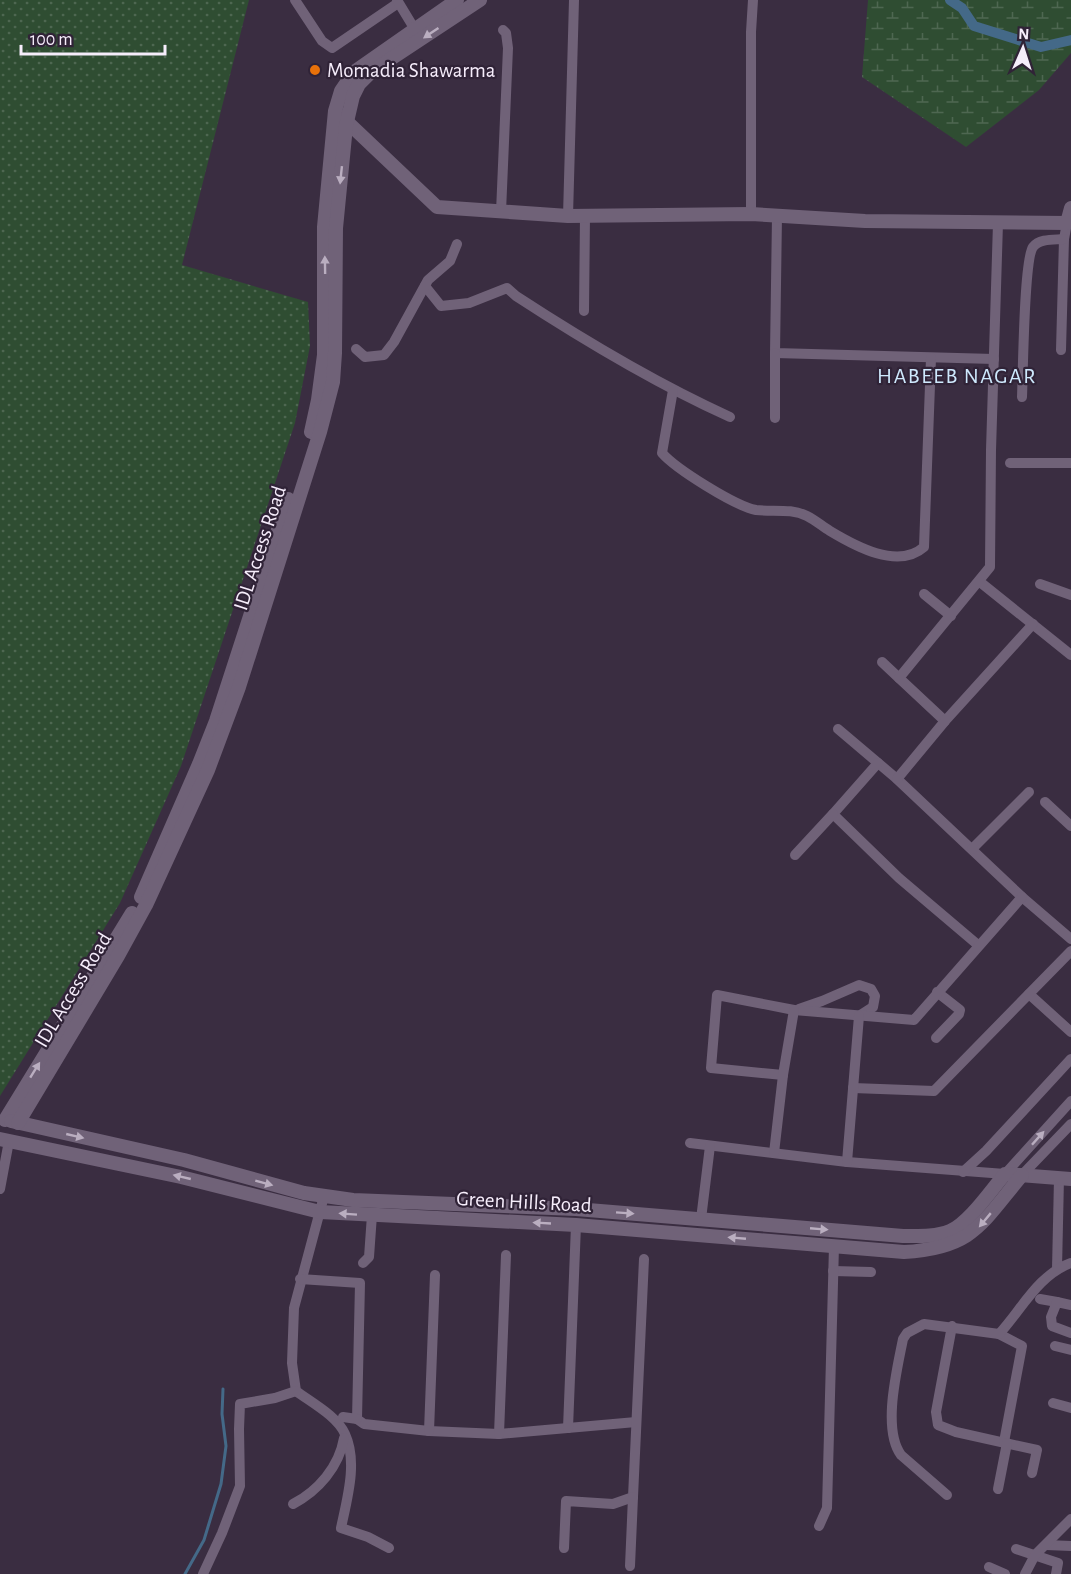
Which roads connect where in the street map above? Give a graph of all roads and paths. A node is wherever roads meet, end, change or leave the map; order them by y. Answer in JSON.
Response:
{"nodes":[{"id":1,"x":295,"y":0,"type":"edge"},
{"id":2,"x":457,"y":0,"type":"edge"},
{"id":3,"x":480,"y":0,"type":"edge"},
{"id":4,"x":574,"y":0,"type":"edge"},
{"id":5,"x":753,"y":0,"type":"edge"},
{"id":6,"x":398,"y":1,"type":"edge"},
{"id":7,"x":414,"y":28,"type":"junction"},
{"id":8,"x":503,"y":30,"type":"dead end"},
{"id":9,"x":335,"y":111,"type":"junction"},
{"id":10,"x":347,"y":121,"type":"junction"},
{"id":11,"x":1071,"y":208,"type":"edge"},
{"id":12,"x":501,"y":212,"type":"junction"},
{"id":13,"x":751,"y":214,"type":"junction"},
{"id":14,"x":568,"y":216,"type":"junction"},
{"id":15,"x":585,"y":216,"type":"junction"},
{"id":16,"x":777,"y":216,"type":"junction"},
{"id":17,"x":998,"y":223,"type":"junction"},
{"id":18,"x":1069,"y":223,"type":"edge"},
{"id":19,"x":1064,"y":239,"type":"junction"},
{"id":20,"x":458,"y":244,"type":"dead end"},
{"id":21,"x":425,"y":286,"type":"junction"},
{"id":22,"x":584,"y":311,"type":"dead end"},
{"id":23,"x":356,"y":349,"type":"dead end"},
{"id":24,"x":1061,"y":350,"type":"dead end"},
{"id":25,"x":775,"y":354,"type":"junction"},
{"id":26,"x":931,"y":358,"type":"junction"},
{"id":27,"x":994,"y":359,"type":"junction"},
{"id":28,"x":673,"y":390,"type":"junction"},
{"id":29,"x":1022,"y":397,"type":"dead end"},
{"id":30,"x":730,"y":417,"type":"dead end"},
{"id":31,"x":774,"y":418,"type":"dead end"},
{"id":32,"x":1010,"y":463,"type":"dead end"},
{"id":33,"x":1071,"y":463,"type":"edge"},
{"id":34,"x":980,"y":582,"type":"junction"},
{"id":35,"x":1040,"y":584,"type":"dead end"},
{"id":36,"x":924,"y":594,"type":"dead end"},
{"id":37,"x":1071,"y":595,"type":"edge"},
{"id":38,"x":951,"y":616,"type":"junction"},
{"id":39,"x":1033,"y":624,"type":"junction"},
{"id":40,"x":1071,"y":655,"type":"edge"},
{"id":41,"x":882,"y":662,"type":"dead end"},
{"id":42,"x":899,"y":678,"type":"junction"},
{"id":43,"x":945,"y":721,"type":"junction"},
{"id":44,"x":838,"y":729,"type":"dead end"},
{"id":45,"x":878,"y":763,"type":"junction"},
{"id":46,"x":897,"y":778,"type":"junction"},
{"id":47,"x":1029,"y":792,"type":"dead end"},
{"id":48,"x":1045,"y":802,"type":"dead end"},
{"id":49,"x":833,"y":814,"type":"junction"},
{"id":50,"x":1071,"y":826,"type":"edge"},
{"id":51,"x":972,"y":849,"type":"junction"},
{"id":52,"x":795,"y":855,"type":"dead end"},
{"id":53,"x":1022,"y":897,"type":"junction"},
{"id":54,"x":1071,"y":939,"type":"edge"},
{"id":55,"x":978,"y":945,"type":"junction"},
{"id":56,"x":1071,"y":951,"type":"edge"},
{"id":57,"x":114,"y":954,"type":"junction"},
{"id":58,"x":939,"y":993,"type":"junction"},
{"id":59,"x":1029,"y":994,"type":"junction"},
{"id":60,"x":931,"y":1005,"type":"dead end"},
{"id":61,"x":794,"y":1010,"type":"junction"},
{"id":62,"x":859,"y":1016,"type":"junction"},
{"id":63,"x":1071,"y":1032,"type":"edge"},
{"id":64,"x":936,"y":1038,"type":"dead end"},
{"id":65,"x":1071,"y":1059,"type":"edge"},
{"id":66,"x":783,"y":1075,"type":"junction"},
{"id":67,"x":853,"y":1088,"type":"junction"},
{"id":68,"x":1071,"y":1101,"type":"edge"},
{"id":69,"x":8,"y":1121,"type":"edge"},
{"id":70,"x":1071,"y":1124,"type":"edge"},
{"id":71,"x":4,"y":1140,"type":"edge"},
{"id":72,"x":690,"y":1143,"type":"dead end"},
{"id":73,"x":710,"y":1146,"type":"junction"},
{"id":74,"x":774,"y":1153,"type":"junction"},
{"id":75,"x":847,"y":1162,"type":"junction"},
{"id":76,"x":963,"y":1172,"type":"junction"},
{"id":77,"x":1005,"y":1174,"type":"junction"},
{"id":78,"x":1022,"y":1175,"type":"junction"},
{"id":79,"x":1065,"y":1179,"type":"edge"},
{"id":80,"x":0,"y":1189,"type":"edge"},
{"id":81,"x":324,"y":1196,"type":"junction"},
{"id":82,"x":320,"y":1212,"type":"junction"},
{"id":83,"x":372,"y":1215,"type":"junction"},
{"id":84,"x":701,"y":1219,"type":"junction"},
{"id":85,"x":576,"y":1225,"type":"junction"},
{"id":86,"x":834,"y":1246,"type":"junction"},
{"id":87,"x":506,"y":1255,"type":"dead end"},
{"id":88,"x":644,"y":1259,"type":"dead end"},
{"id":89,"x":363,"y":1263,"type":"dead end"},
{"id":90,"x":1071,"y":1263,"type":"edge"},
{"id":91,"x":1057,"y":1269,"type":"junction"},
{"id":92,"x":833,"y":1271,"type":"junction"},
{"id":93,"x":871,"y":1272,"type":"dead end"},
{"id":94,"x":435,"y":1275,"type":"dead end"},
{"id":95,"x":300,"y":1279,"type":"junction"},
{"id":96,"x":1035,"y":1298,"type":"junction"},
{"id":97,"x":1057,"y":1302,"type":"junction"},
{"id":98,"x":1071,"y":1305,"type":"edge"},
{"id":99,"x":952,"y":1326,"type":"junction"},
{"id":100,"x":1071,"y":1333,"type":"edge"},
{"id":101,"x":999,"y":1334,"type":"junction"},
{"id":102,"x":1055,"y":1346,"type":"dead end"},
{"id":103,"x":1071,"y":1350,"type":"edge"},
{"id":104,"x":296,"y":1391,"type":"junction"},
{"id":105,"x":1053,"y":1403,"type":"dead end"},
{"id":106,"x":1071,"y":1408,"type":"edge"},
{"id":107,"x":343,"y":1417,"type":"dead end"},
{"id":108,"x":357,"y":1419,"type":"junction"},
{"id":109,"x":636,"y":1422,"type":"junction"},
{"id":110,"x":568,"y":1428,"type":"junction"},
{"id":111,"x":429,"y":1431,"type":"junction"},
{"id":112,"x":345,"y":1434,"type":"junction"},
{"id":113,"x":499,"y":1434,"type":"junction"},
{"id":114,"x":1006,"y":1442,"type":"junction"},
{"id":115,"x":1032,"y":1473,"type":"dead end"},
{"id":116,"x":998,"y":1489,"type":"dead end"},
{"id":117,"x":947,"y":1495,"type":"dead end"},
{"id":118,"x":633,"y":1497,"type":"junction"},
{"id":119,"x":293,"y":1504,"type":"dead end"},
{"id":120,"x":1071,"y":1519,"type":"edge"},
{"id":121,"x":819,"y":1526,"type":"dead end"},
{"id":122,"x":1046,"y":1545,"type":"junction"},
{"id":123,"x":1071,"y":1546,"type":"edge"},
{"id":124,"x":389,"y":1548,"type":"dead end"},
{"id":125,"x":564,"y":1548,"type":"dead end"},
{"id":126,"x":1016,"y":1549,"type":"dead end"},
{"id":127,"x":1035,"y":1555,"type":"junction"},
{"id":128,"x":630,"y":1566,"type":"dead end"},
{"id":129,"x":989,"y":1567,"type":"dead end"},
{"id":130,"x":203,"y":1574,"type":"edge"},
{"id":131,"x":1005,"y":1574,"type":"edge"},
{"id":132,"x":1025,"y":1574,"type":"edge"},
{"id":133,"x":1056,"y":1574,"type":"edge"}],
"edges":[{"from":1,"to":6,"type":"street"},
{"from":2,"to":7,"type":"street"},
{"from":3,"to":10,"type":"street","name":"IDL Access Road","one_way":true},
{"from":4,"to":14,"type":"street"},
{"from":5,"to":13,"type":"street"},
{"from":6,"to":7,"type":"street"},
{"from":7,"to":9,"type":"street"},
{"from":8,"to":12,"type":"street"},
{"from":9,"to":10,"type":"street"},
{"from":57,"to":9,"type":"street","one_way":true},
{"from":10,"to":12,"type":"street"},
{"from":10,"to":57,"type":"street","name":"IDL Access Road","one_way":true},
{"from":11,"to":18,"type":"street"},
{"from":12,"to":14,"type":"street"},
{"from":13,"to":15,"type":"street"},
{"from":13,"to":16,"type":"street"},
{"from":14,"to":15,"type":"street"},
{"from":15,"to":22,"type":"street"},
{"from":16,"to":17,"type":"street"},
{"from":16,"to":25,"type":"street"},
{"from":17,"to":18,"type":"street"},
{"from":17,"to":27,"type":"street"},
{"from":18,"to":19,"type":"street"},
{"from":19,"to":24,"type":"street"},
{"from":19,"to":29,"type":"street"},
{"from":20,"to":21,"type":"street"},
{"from":21,"to":23,"type":"street"},
{"from":21,"to":28,"type":"street"},
{"from":25,"to":26,"type":"street"},
{"from":25,"to":31,"type":"street"},
{"from":26,"to":27,"type":"street"},
{"from":26,"to":28,"type":"street"},
{"from":27,"to":34,"type":"street"},
{"from":28,"to":30,"type":"street"},
{"from":32,"to":33,"type":"street"},
{"from":34,"to":38,"type":"street"},
{"from":34,"to":39,"type":"street"},
{"from":35,"to":37,"type":"street"},
{"from":36,"to":38,"type":"street"},
{"from":38,"to":42,"type":"street"},
{"from":39,"to":40,"type":"street"},
{"from":39,"to":43,"type":"street"},
{"from":41,"to":42,"type":"street"},
{"from":42,"to":43,"type":"street"},
{"from":43,"to":46,"type":"street"},
{"from":44,"to":45,"type":"street"},
{"from":45,"to":46,"type":"street"},
{"from":45,"to":49,"type":"street"},
{"from":46,"to":51,"type":"street"},
{"from":47,"to":51,"type":"street"},
{"from":48,"to":50,"type":"street"},
{"from":49,"to":52,"type":"street"},
{"from":49,"to":55,"type":"street"},
{"from":51,"to":53,"type":"street"},
{"from":53,"to":54,"type":"street"},
{"from":53,"to":55,"type":"street"},
{"from":55,"to":58,"type":"street"},
{"from":56,"to":59,"type":"street"},
{"from":57,"to":69,"type":"street","name":"IDL Access Road"},
{"from":58,"to":60,"type":"street"},
{"from":58,"to":62,"type":"street"},
{"from":58,"to":64,"type":"street"},
{"from":59,"to":63,"type":"street"},
{"from":59,"to":67,"type":"street"},
{"from":61,"to":62,"type":"street"},
{"from":61,"to":62,"type":"street"},
{"from":61,"to":66,"type":"street"},
{"from":61,"to":66,"type":"street"},
{"from":62,"to":67,"type":"street"},
{"from":65,"to":76,"type":"street"},
{"from":66,"to":74,"type":"street"},
{"from":67,"to":75,"type":"street"},
{"from":77,"to":68,"type":"street","one_way":true},
{"from":69,"to":81,"type":"street","name":"Green Hills Road","one_way":true},
{"from":70,"to":78,"type":"street"},
{"from":71,"to":80,"type":"street"},
{"from":82,"to":71,"type":"street","name":"Green Hills Road","one_way":true},
{"from":72,"to":73,"type":"street"},
{"from":73,"to":74,"type":"street"},
{"from":73,"to":84,"type":"street"},
{"from":74,"to":75,"type":"street"},
{"from":75,"to":76,"type":"street"},
{"from":76,"to":77,"type":"street"},
{"from":77,"to":78,"type":"street"},
{"from":84,"to":77,"type":"street","name":"Green Hills Road","one_way":true},
{"from":78,"to":79,"type":"street"},
{"from":78,"to":86,"type":"street","name":"Green Hills Road","one_way":true},
{"from":79,"to":91,"type":"street"},
{"from":81,"to":82,"type":"street"},
{"from":81,"to":84,"type":"street","name":"Green Hills Road","one_way":true},
{"from":83,"to":82,"type":"street","name":"Green Hills Road","one_way":true},
{"from":82,"to":95,"type":"street"},
{"from":85,"to":83,"type":"street","name":"Green Hills Road","one_way":true},
{"from":83,"to":89,"type":"street"},
{"from":86,"to":85,"type":"street","name":"Green Hills Road","one_way":true},
{"from":85,"to":110,"type":"street"},
{"from":86,"to":92,"type":"street"},
{"from":87,"to":113,"type":"street"},
{"from":88,"to":109,"type":"street"},
{"from":90,"to":91,"type":"street"},
{"from":91,"to":96,"type":"street"},
{"from":92,"to":93,"type":"street"},
{"from":92,"to":121,"type":"street"},
{"from":94,"to":111,"type":"street"},
{"from":95,"to":104,"type":"street"},
{"from":95,"to":108,"type":"street"},
{"from":96,"to":97,"type":"street"},
{"from":96,"to":101,"type":"street"},
{"from":97,"to":98,"type":"street"},
{"from":97,"to":100,"type":"street"},
{"from":99,"to":101,"type":"street"},
{"from":99,"to":114,"type":"street"},
{"from":99,"to":117,"type":"street"},
{"from":101,"to":114,"type":"street"},
{"from":102,"to":103,"type":"street"},
{"from":104,"to":112,"type":"street"},
{"from":104,"to":130,"type":"street"},
{"from":105,"to":106,"type":"street"},
{"from":107,"to":108,"type":"street"},
{"from":108,"to":111,"type":"street"},
{"from":109,"to":110,"type":"street"},
{"from":109,"to":118,"type":"street"},
{"from":110,"to":113,"type":"street"},
{"from":111,"to":113,"type":"street"},
{"from":112,"to":119,"type":"street"},
{"from":112,"to":124,"type":"street"},
{"from":114,"to":115,"type":"street"},
{"from":114,"to":116,"type":"street"},
{"from":118,"to":125,"type":"street"},
{"from":118,"to":128,"type":"street"},
{"from":120,"to":122,"type":"street"},
{"from":122,"to":123,"type":"street"},
{"from":122,"to":127,"type":"street"},
{"from":126,"to":127,"type":"street"},
{"from":127,"to":132,"type":"street"},
{"from":127,"to":133,"type":"street"},
{"from":129,"to":131,"type":"street"}]}
